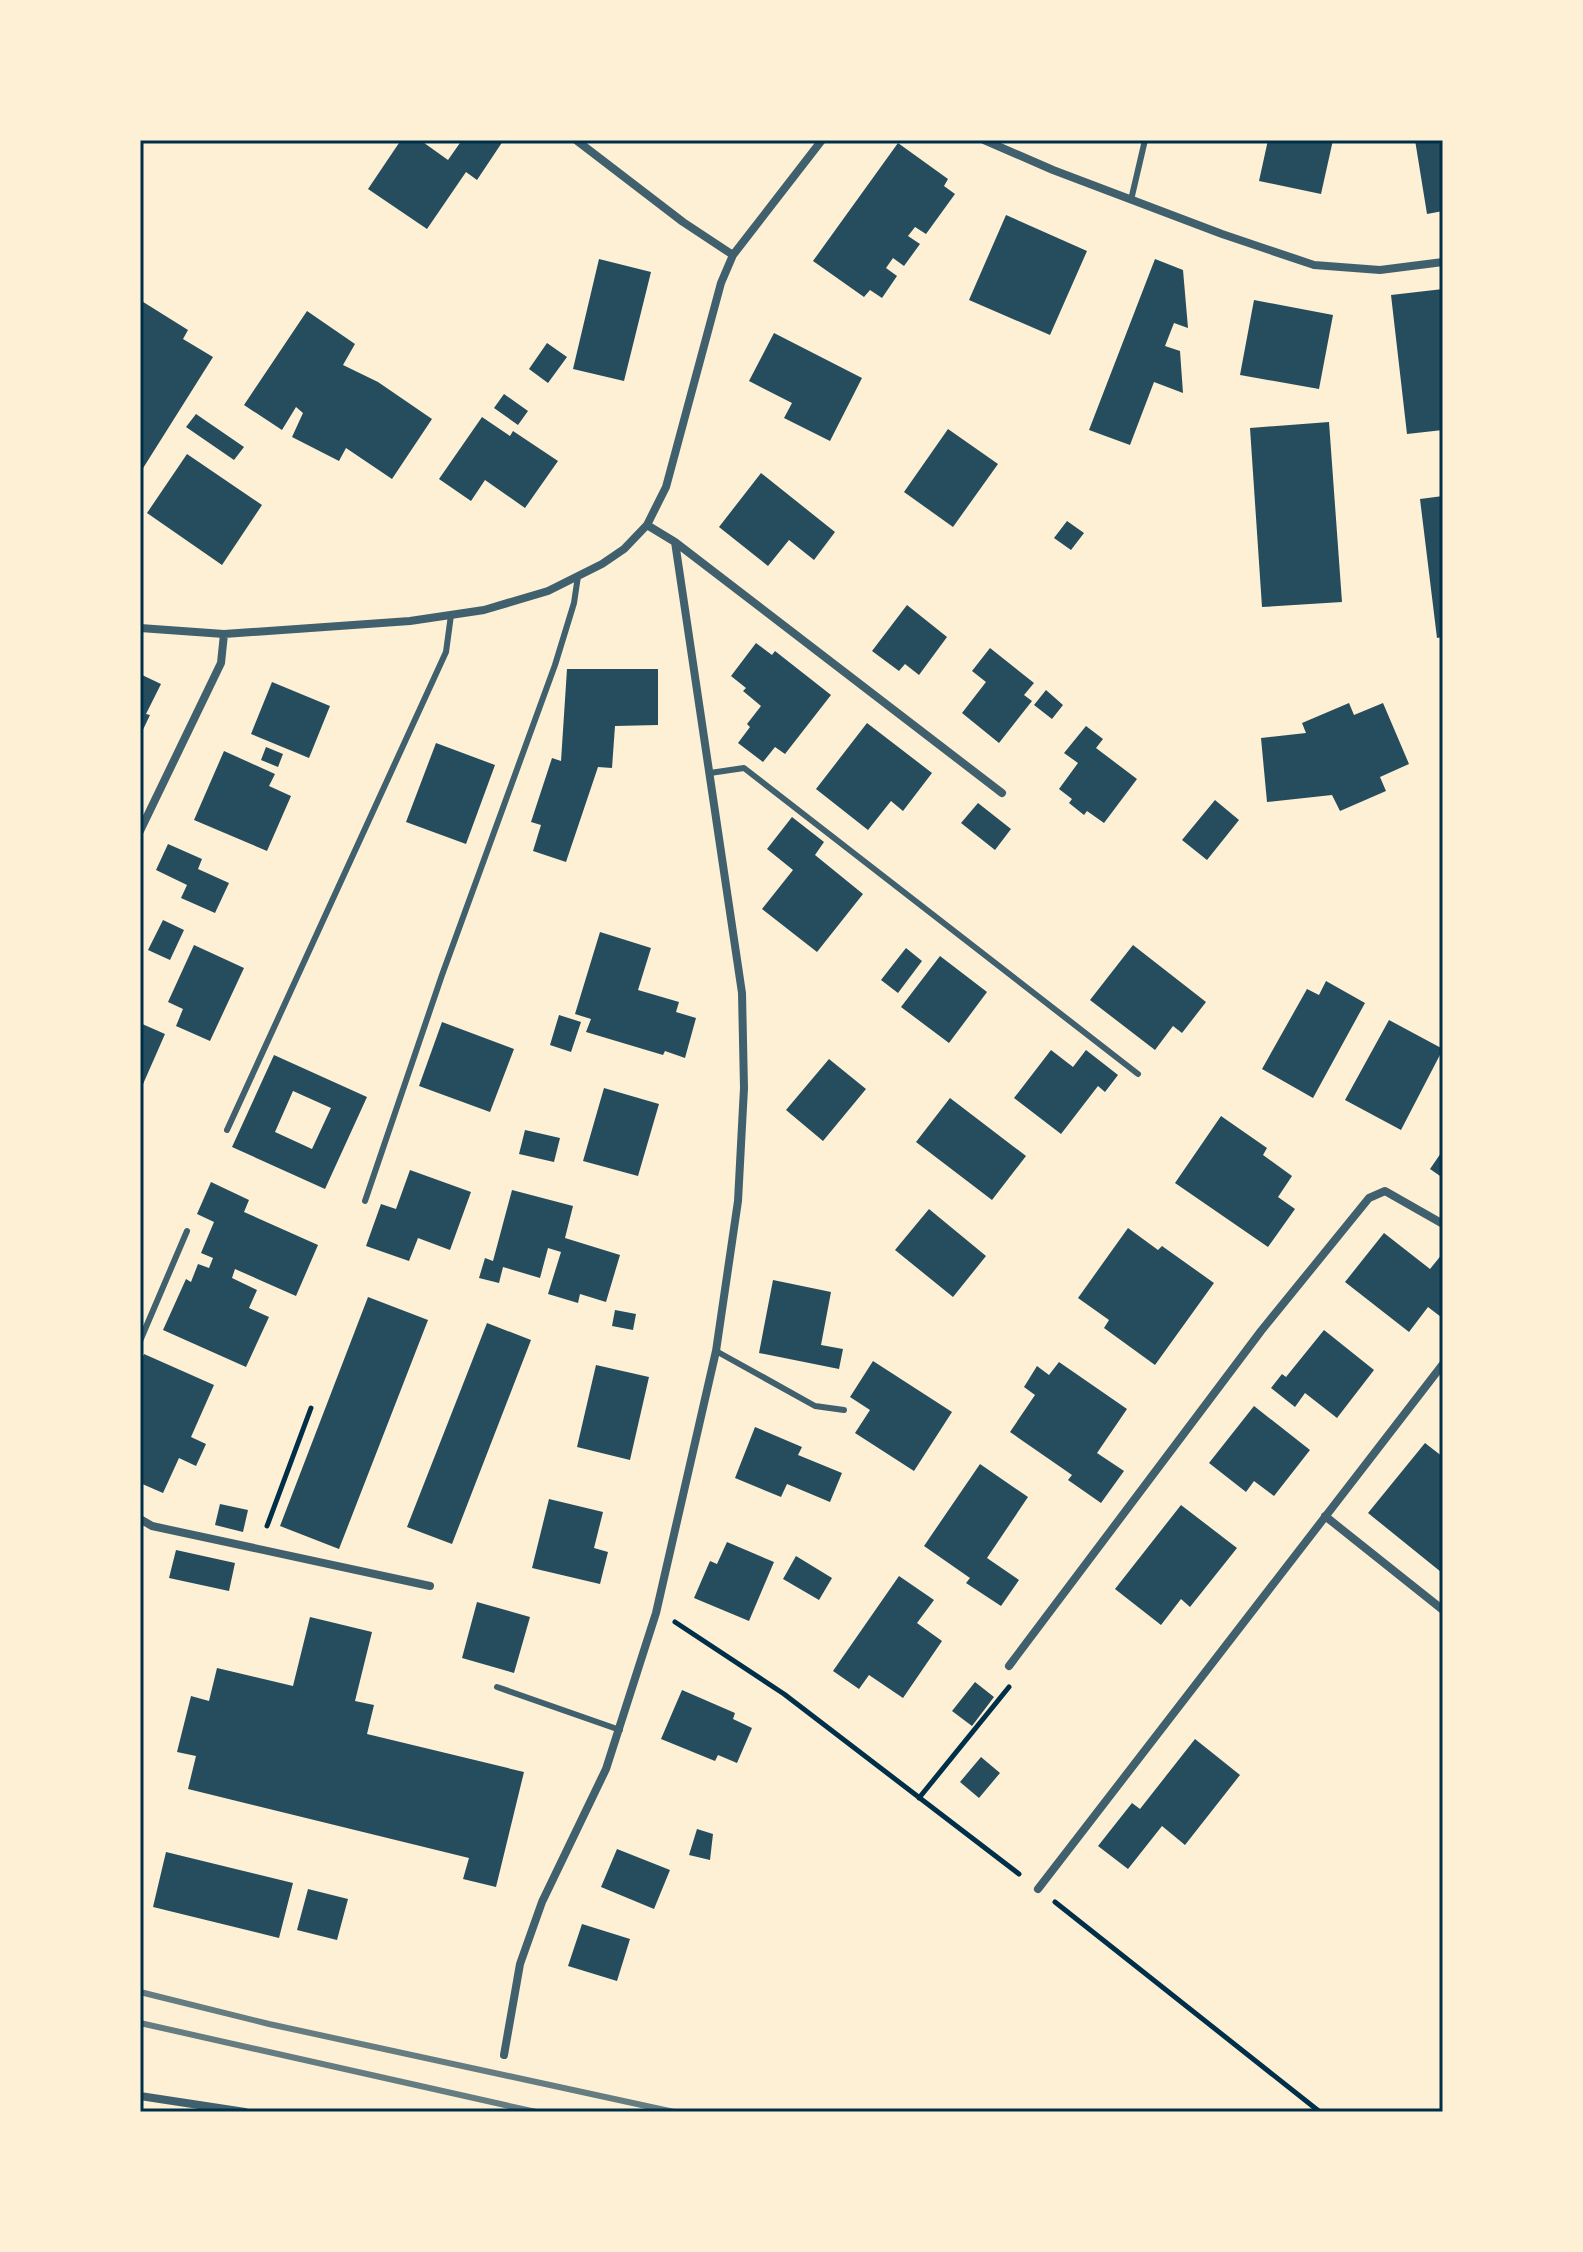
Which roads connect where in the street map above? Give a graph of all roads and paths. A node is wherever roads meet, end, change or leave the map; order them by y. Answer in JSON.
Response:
{"nodes":[{"id":1,"x":576,"y":140,"type":"edge"},
{"id":2,"x":822,"y":140,"type":"edge"},
{"id":3,"x":984,"y":140,"type":"edge"},
{"id":4,"x":1145,"y":140,"type":"edge"},
{"id":5,"x":1131,"y":200,"type":"junction"},
{"id":6,"x":733,"y":255,"type":"junction"},
{"id":7,"x":1443,"y":262,"type":"edge"},
{"id":8,"x":647,"y":525,"type":"junction"},
{"id":9,"x":675,"y":542,"type":"junction"},
{"id":10,"x":578,"y":576,"type":"junction"},
{"id":11,"x":451,"y":615,"type":"junction"},
{"id":12,"x":140,"y":628,"type":"edge"},
{"id":13,"x":224,"y":634,"type":"junction"},
{"id":14,"x":710,"y":773,"type":"junction"},
{"id":15,"x":1002,"y":793,"type":"dead end"},
{"id":16,"x":140,"y":831,"type":"edge"},
{"id":17,"x":1138,"y":1074,"type":"dead end"},
{"id":18,"x":227,"y":1130,"type":"dead end"},
{"id":19,"x":365,"y":1201,"type":"dead end"},
{"id":20,"x":1443,"y":1224,"type":"edge"},
{"id":21,"x":187,"y":1231,"type":"dead end"},
{"id":22,"x":140,"y":1341,"type":"edge"},
{"id":23,"x":716,"y":1351,"type":"junction"},
{"id":24,"x":1443,"y":1364,"type":"edge"},
{"id":25,"x":311,"y":1408,"type":"dead end"},
{"id":26,"x":844,"y":1410,"type":"dead end"},
{"id":27,"x":1325,"y":1516,"type":"junction"},
{"id":28,"x":140,"y":1519,"type":"edge"},
{"id":29,"x":258,"y":1549,"type":"junction"},
{"id":30,"x":430,"y":1586,"type":"dead end"},
{"id":31,"x":1443,"y":1610,"type":"edge"},
{"id":32,"x":656,"y":1613,"type":"junction"},
{"id":33,"x":1009,"y":1666,"type":"dead end"},
{"id":34,"x":1013,"y":1682,"type":"dead end"},
{"id":35,"x":497,"y":1687,"type":"dead end"},
{"id":36,"x":620,"y":1730,"type":"junction"},
{"id":37,"x":919,"y":1798,"type":"junction"},
{"id":38,"x":1038,"y":1889,"type":"junction"},
{"id":39,"x":504,"y":2055,"type":"dead end"},
{"id":40,"x":140,"y":2096,"type":"edge"},
{"id":41,"x":245,"y":2112,"type":"edge"},
{"id":42,"x":1320,"y":2112,"type":"edge"}],
"edges":[{"from":1,"to":6,"type":"street"},
{"from":2,"to":6,"type":"street"},
{"from":3,"to":5,"type":"street"},
{"from":4,"to":5,"type":"lane"},
{"from":5,"to":7,"type":"street"},
{"from":6,"to":8,"type":"street"},
{"from":8,"to":9,"type":"street"},
{"from":8,"to":10,"type":"street"},
{"from":9,"to":14,"type":"street"},
{"from":9,"to":15,"type":"street"},
{"from":10,"to":11,"type":"street"},
{"from":10,"to":19,"type":"lane"},
{"from":11,"to":13,"type":"street"},
{"from":11,"to":18,"type":"lane"},
{"from":12,"to":13,"type":"street"},
{"from":13,"to":16,"type":"street"},
{"from":14,"to":17,"type":"lane"},
{"from":14,"to":23,"type":"street"},
{"from":20,"to":33,"type":"street"},
{"from":21,"to":22,"type":"lane"},
{"from":23,"to":26,"type":"lane"},
{"from":23,"to":32,"type":"street"},
{"from":24,"to":27,"type":"street"},
{"from":25,"to":29,"type":"path"},
{"from":27,"to":31,"type":"street"},
{"from":27,"to":38,"type":"street"},
{"from":28,"to":29,"type":"street"},
{"from":29,"to":30,"type":"street"},
{"from":32,"to":36,"type":"street"},
{"from":32,"to":37,"type":"path"},
{"from":34,"to":37,"type":"path"},
{"from":35,"to":36,"type":"lane"},
{"from":36,"to":39,"type":"street"},
{"from":37,"to":38,"type":"path"},
{"from":38,"to":42,"type":"path"},
{"from":40,"to":41,"type":"street"}]}
